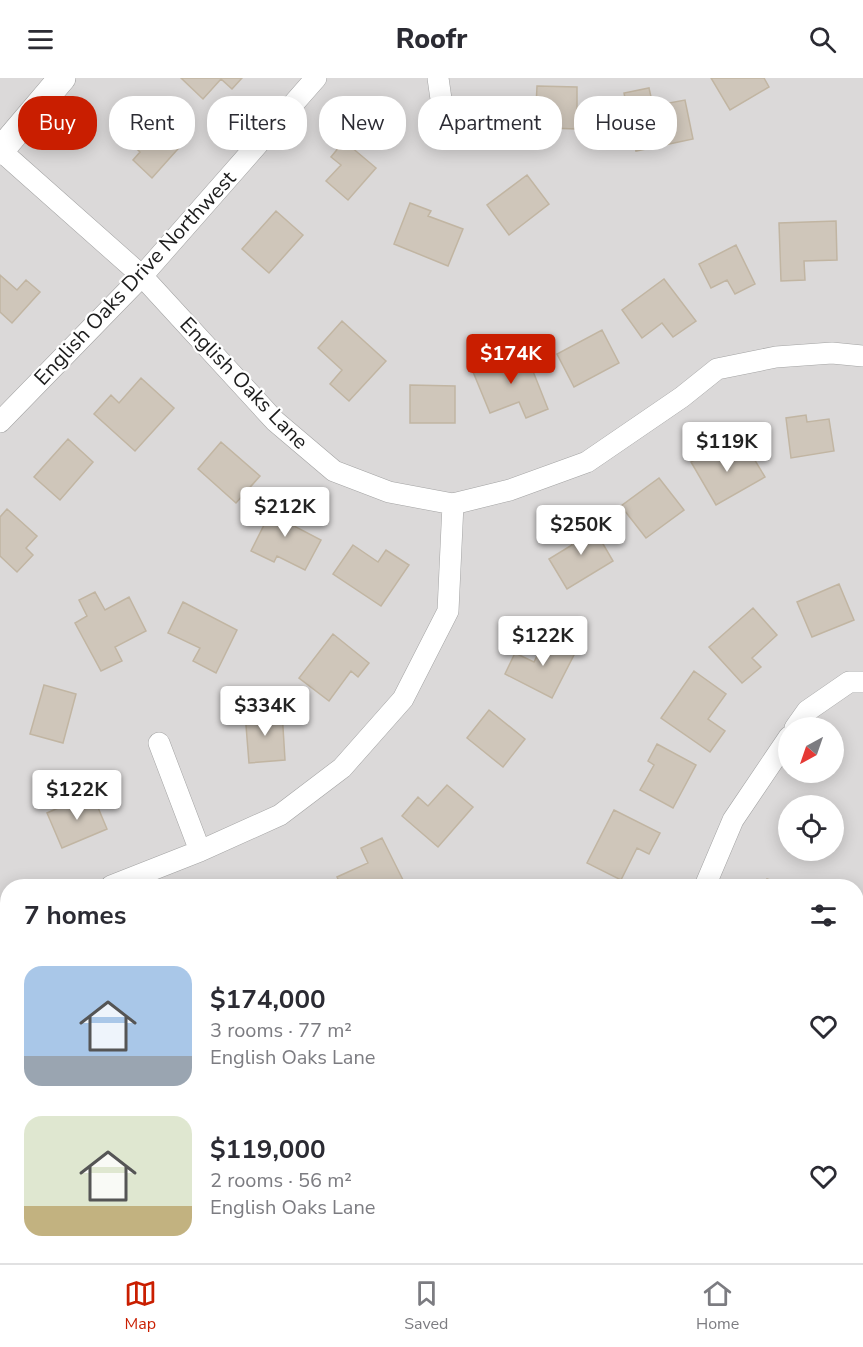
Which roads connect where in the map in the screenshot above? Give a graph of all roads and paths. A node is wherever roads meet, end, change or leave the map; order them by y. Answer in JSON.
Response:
{"nodes":[{"id":1,"x":62,"y":78,"type":"edge"},
{"id":2,"x":316,"y":78,"type":"edge"},
{"id":3,"x":438,"y":78,"type":"edge"},
{"id":4,"x":441,"y":96,"type":"edge"},
{"id":5,"x":0,"y":150,"type":"edge"},
{"id":6,"x":142,"y":276,"type":"junction"},
{"id":7,"x":863,"y":356,"type":"edge"},
{"id":8,"x":0,"y":422,"type":"edge"},
{"id":9,"x":453,"y":504,"type":"junction"},
{"id":10,"x":863,"y":682,"type":"edge"},
{"id":11,"x":803,"y":717,"type":"edge"},
{"id":12,"x":159,"y":743,"type":"dead end"},
{"id":13,"x":778,"y":753,"type":"edge"},
{"id":14,"x":200,"y":851,"type":"junction"},
{"id":15,"x":129,"y":879,"type":"edge"},
{"id":16,"x":708,"y":879,"type":"edge"}],
"edges":[{"from":1,"to":5,"type":"street"},
{"from":2,"to":6,"type":"street","name":"English Oaks Drive Northwest"},
{"from":3,"to":4,"type":"street"},
{"from":5,"to":6,"type":"street","name":"English Oaks Lane"},
{"from":6,"to":8,"type":"street","name":"English Oaks Drive Northwest"},
{"from":6,"to":9,"type":"street","name":"English Oaks Lane"},
{"from":7,"to":9,"type":"street","name":"English Oaks Lane"},
{"from":9,"to":14,"type":"street"},
{"from":10,"to":11,"type":"street"},
{"from":12,"to":14,"type":"street"},
{"from":13,"to":16,"type":"street"},
{"from":14,"to":15,"type":"street"}]}
